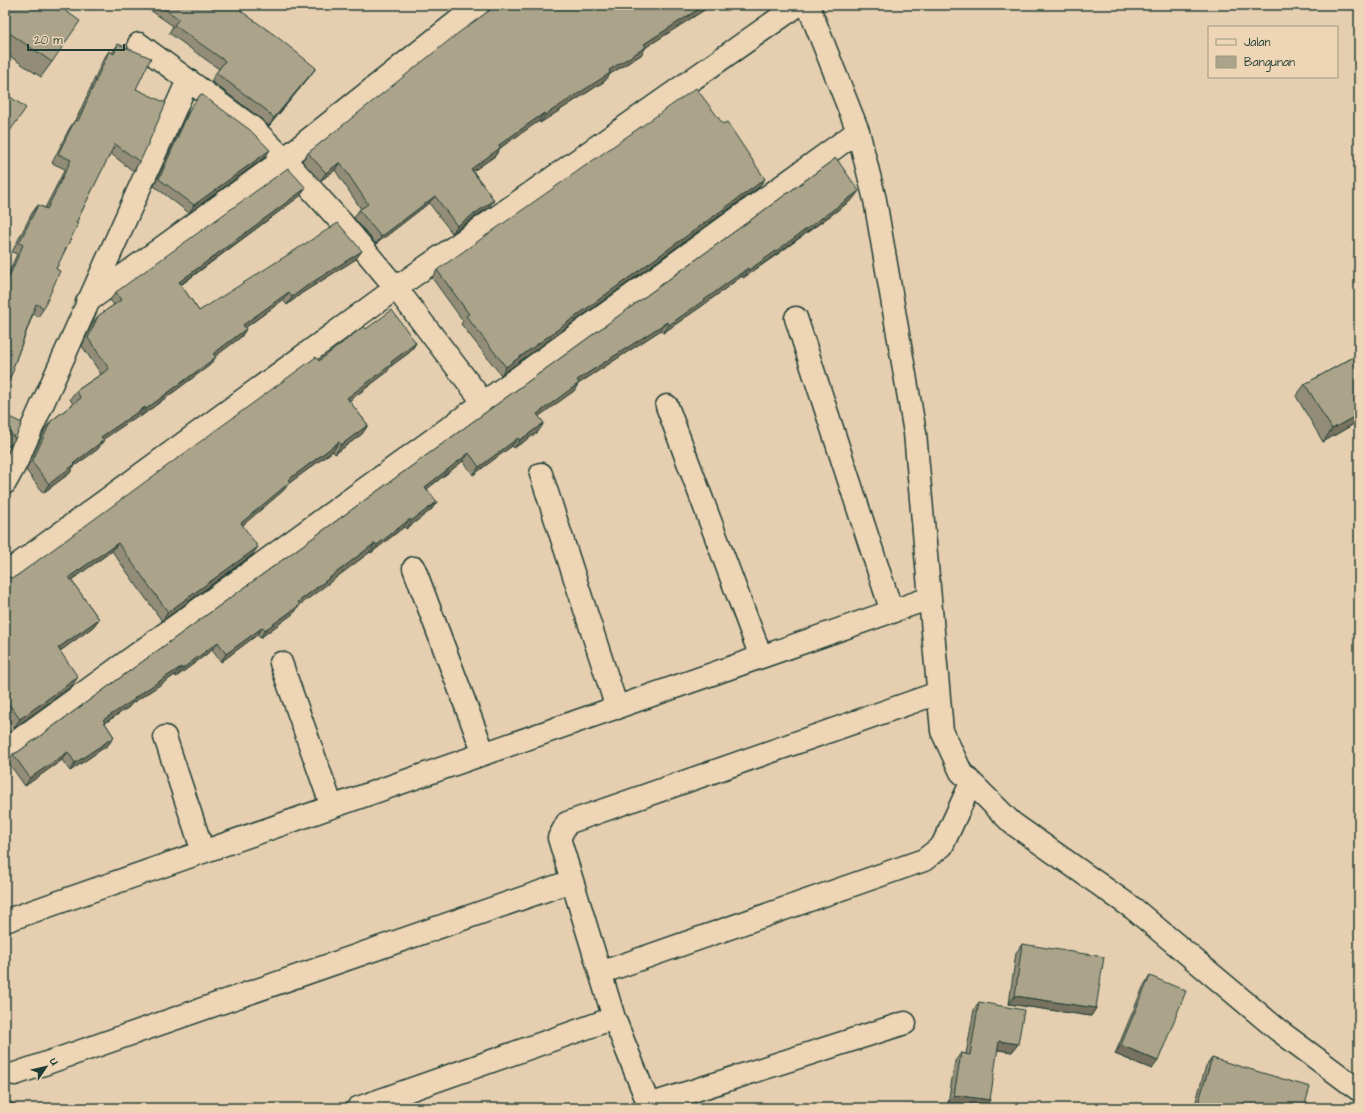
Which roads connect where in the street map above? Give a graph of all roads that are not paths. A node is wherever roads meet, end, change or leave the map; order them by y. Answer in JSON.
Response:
{"nodes":[{"id":1,"x":478,"y":5,"type":"edge"},
{"id":2,"x":798,"y":5,"type":"edge"},
{"id":3,"x":808,"y":5,"type":"edge"},
{"id":4,"x":139,"y":44,"type":"dead end"},
{"id":5,"x":188,"y":80,"type":"junction"},
{"id":6,"x":858,"y":131,"type":"junction"},
{"id":7,"x":284,"y":159,"type":"junction"},
{"id":8,"x":396,"y":288,"type":"junction"},
{"id":9,"x":88,"y":302,"type":"junction"},
{"id":10,"x":796,"y":318,"type":"dead end"},
{"id":11,"x":484,"y":403,"type":"junction"},
{"id":12,"x":667,"y":406,"type":"dead end"},
{"id":13,"x":541,"y":474,"type":"dead end"},
{"id":14,"x":5,"y":483,"type":"edge"},
{"id":15,"x":414,"y":568,"type":"dead end"},
{"id":16,"x":5,"y":574,"type":"edge"},
{"id":17,"x":930,"y":598,"type":"junction"},
{"id":18,"x":892,"y":612,"type":"junction"},
{"id":19,"x":761,"y":657,"type":"junction"},
{"id":20,"x":281,"y":663,"type":"dead end"},
{"id":21,"x":938,"y":694,"type":"junction"},
{"id":22,"x":617,"y":708,"type":"junction"},
{"id":23,"x":165,"y":737,"type":"dead end"},
{"id":24,"x":5,"y":750,"type":"edge"},
{"id":25,"x":484,"y":754,"type":"junction"},
{"id":26,"x":971,"y":783,"type":"junction"},
{"id":27,"x":332,"y":807,"type":"junction"},
{"id":28,"x":203,"y":852,"type":"junction"},
{"id":29,"x":572,"y":881,"type":"junction"},
{"id":30,"x":5,"y":921,"type":"edge"},
{"id":31,"x":600,"y":973,"type":"junction"},
{"id":32,"x":614,"y":1018,"type":"junction"},
{"id":33,"x":905,"y":1023,"type":"dead end"},
{"id":34,"x":15,"y":1074,"type":"dead end"},
{"id":35,"x":1359,"y":1090,"type":"edge"},
{"id":36,"x":649,"y":1107,"type":"edge"},
{"id":37,"x":358,"y":1108,"type":"edge"}],
"edges":[{"from":1,"to":7,"type":"street"},
{"from":2,"to":8,"type":"street"},
{"from":3,"to":6,"type":"street"},
{"from":4,"to":5,"type":"street"},
{"from":5,"to":7,"type":"street"},
{"from":5,"to":9,"type":"street"},
{"from":6,"to":11,"type":"street"},
{"from":6,"to":17,"type":"street"},
{"from":7,"to":8,"type":"street"},
{"from":7,"to":9,"type":"street"},
{"from":8,"to":11,"type":"street"},
{"from":8,"to":16,"type":"street"},
{"from":9,"to":14,"type":"street"},
{"from":10,"to":18,"type":"street"},
{"from":11,"to":24,"type":"street"},
{"from":12,"to":19,"type":"street"},
{"from":13,"to":22,"type":"street"},
{"from":15,"to":25,"type":"street"},
{"from":17,"to":18,"type":"street"},
{"from":17,"to":21,"type":"street"},
{"from":18,"to":19,"type":"street"},
{"from":19,"to":22,"type":"street"},
{"from":20,"to":27,"type":"street"},
{"from":21,"to":26,"type":"street"},
{"from":21,"to":29,"type":"street"},
{"from":22,"to":25,"type":"street"},
{"from":23,"to":28,"type":"street"},
{"from":25,"to":27,"type":"street"},
{"from":26,"to":31,"type":"street"},
{"from":26,"to":35,"type":"street"},
{"from":27,"to":28,"type":"street"},
{"from":28,"to":30,"type":"street"},
{"from":29,"to":31,"type":"street"},
{"from":29,"to":34,"type":"street"},
{"from":31,"to":32,"type":"street"},
{"from":32,"to":36,"type":"street"},
{"from":32,"to":37,"type":"street"},
{"from":33,"to":36,"type":"street"}]}
